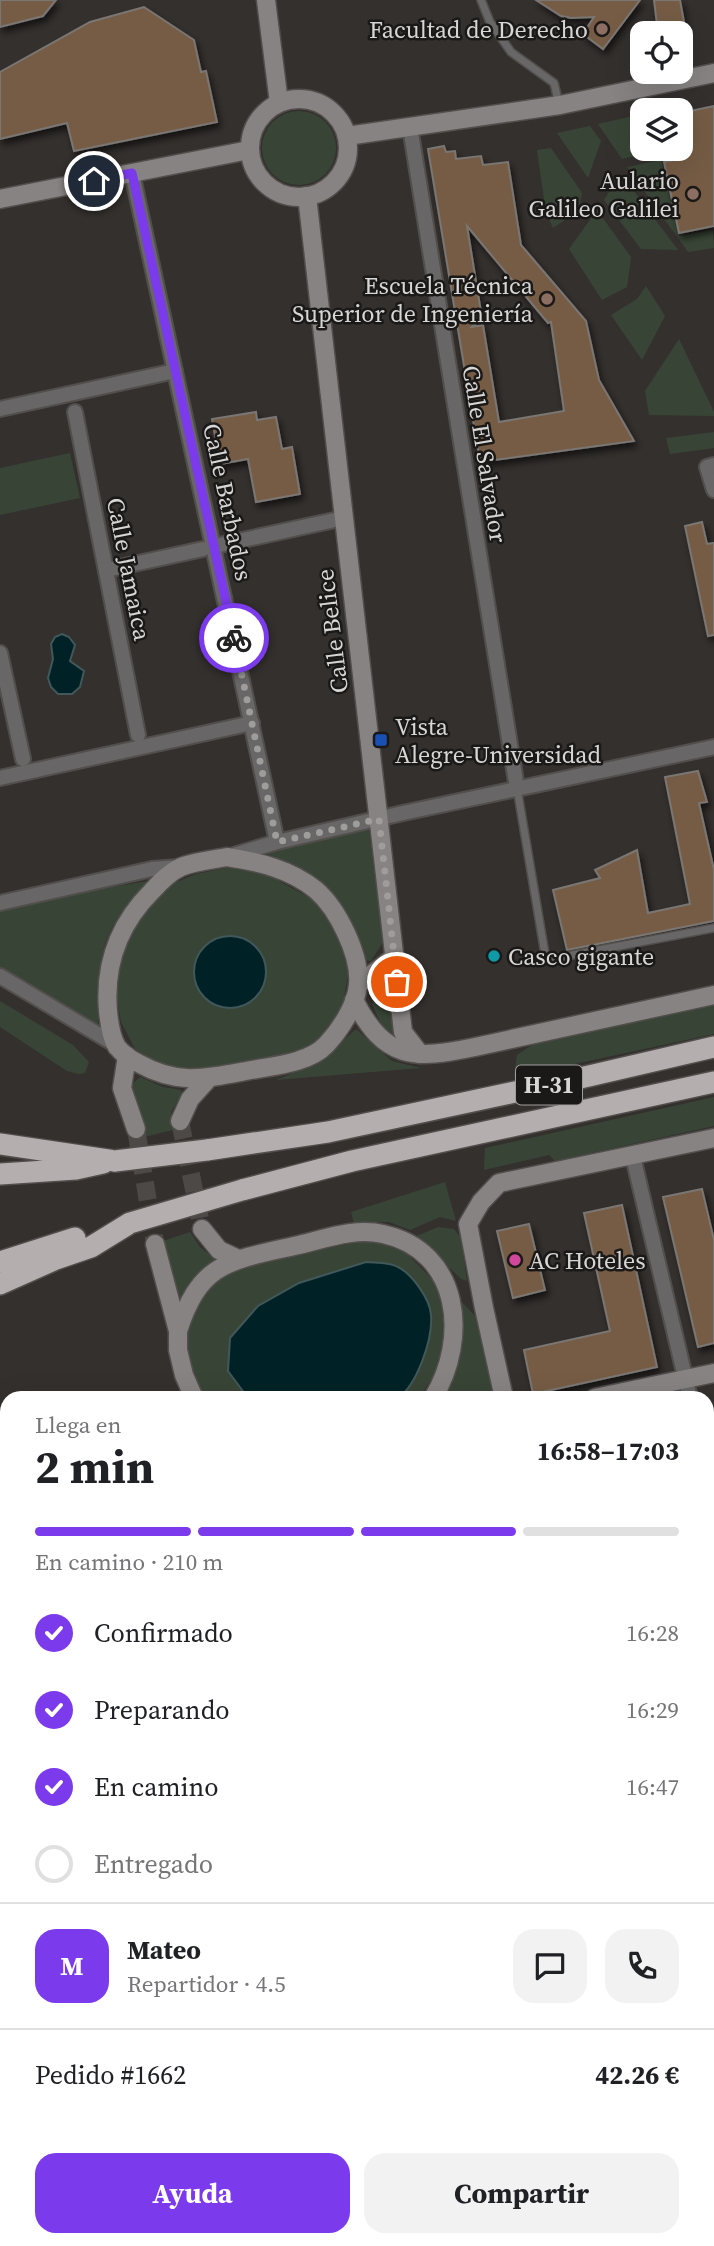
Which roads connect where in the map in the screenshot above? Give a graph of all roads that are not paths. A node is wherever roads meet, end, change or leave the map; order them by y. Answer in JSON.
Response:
{"nodes":[{"id":1,"x":266,"y":0,"type":"edge"},
{"id":2,"x":481,"y":0,"type":"edge"},
{"id":3,"x":714,"y":73,"type":"edge"},
{"id":4,"x":279,"y":103,"type":"junction"},
{"id":5,"x":559,"y":105,"type":"junction"},
{"id":6,"x":410,"y":127,"type":"junction"},
{"id":7,"x":347,"y":136,"type":"junction"},
{"id":8,"x":250,"y":150,"type":"junction"},
{"id":9,"x":132,"y":173,"type":"junction"},
{"id":10,"x":307,"y":196,"type":"junction"},
{"id":11,"x":0,"y":199,"type":"edge"},
{"id":12,"x":175,"y":371,"type":"junction"},
{"id":13,"x":0,"y":409,"type":"edge"},
{"id":14,"x":75,"y":412,"type":"dead end"},
{"id":15,"x":714,"y":465,"type":"edge"},
{"id":16,"x":714,"y":490,"type":"edge"},
{"id":17,"x":344,"y":519,"type":"junction"},
{"id":18,"x":209,"y":548,"type":"junction"},
{"id":19,"x":106,"y":570,"type":"junction"},
{"id":20,"x":0,"y":653,"type":"edge"},
{"id":21,"x":252,"y":723,"type":"junction"},
{"id":22,"x":138,"y":735,"type":"dead end"},
{"id":23,"x":714,"y":747,"type":"edge"},
{"id":24,"x":23,"y":759,"type":"dead end"},
{"id":25,"x":0,"y":778,"type":"edge"},
{"id":26,"x":517,"y":788,"type":"junction"},
{"id":27,"x":379,"y":819,"type":"junction"},
{"id":28,"x":277,"y":842,"type":"junction"},
{"id":29,"x":227,"y":857,"type":"junction"},
{"id":30,"x":180,"y":867,"type":"junction"},
{"id":31,"x":0,"y":903,"type":"edge"},
{"id":32,"x":714,"y":928,"type":"edge"},
{"id":33,"x":394,"y":957,"type":"junction"},
{"id":34,"x":0,"y":976,"type":"edge"},
{"id":35,"x":356,"y":992,"type":"junction"},
{"id":36,"x":714,"y":995,"type":"edge"},
{"id":37,"x":714,"y":1047,"type":"edge"},
{"id":38,"x":121,"y":1051,"type":"junction"},
{"id":39,"x":420,"y":1054,"type":"junction"},
{"id":40,"x":209,"y":1078,"type":"junction"},
{"id":41,"x":714,"y":1082,"type":"edge"},
{"id":42,"x":180,"y":1121,"type":"tunnel mouth"},
{"id":43,"x":136,"y":1129,"type":"tunnel mouth"},
{"id":44,"x":714,"y":1138,"type":"edge"},
{"id":45,"x":0,"y":1144,"type":"edge"},
{"id":46,"x":633,"y":1157,"type":"junction"},
{"id":47,"x":76,"y":1161,"type":"junction"},
{"id":48,"x":0,"y":1174,"type":"edge"},
{"id":49,"x":202,"y":1228,"type":"tunnel mouth"},
{"id":50,"x":90,"y":1240,"type":"junction"},
{"id":51,"x":155,"y":1244,"type":"tunnel mouth"},
{"id":52,"x":238,"y":1259,"type":"junction"},
{"id":53,"x":0,"y":1262,"type":"edge"},
{"id":54,"x":445,"y":1281,"type":"junction"},
{"id":55,"x":0,"y":1284,"type":"edge"},
{"id":56,"x":484,"y":1308,"type":"junction"},
{"id":57,"x":178,"y":1331,"type":"junction"},
{"id":58,"x":714,"y":1373,"type":"edge"},
{"id":59,"x":685,"y":1379,"type":"junction"},
{"id":60,"x":191,"y":1391,"type":"edge"},
{"id":61,"x":436,"y":1391,"type":"edge"},
{"id":62,"x":503,"y":1391,"type":"edge"},
{"id":63,"x":628,"y":1391,"type":"edge"},
{"id":64,"x":688,"y":1391,"type":"edge"}],
"edges":[{"from":1,"to":4,"type":"street"},
{"from":2,"to":5,"type":"lane"},
{"from":3,"to":5,"type":"street"},
{"from":4,"to":7,"type":"street"},
{"from":4,"to":8,"type":"street"},
{"from":5,"to":6,"type":"street"},
{"from":6,"to":7,"type":"street"},
{"from":6,"to":26,"type":"street","name":"Calle El Salvador"},
{"from":7,"to":10,"type":"street"},
{"from":8,"to":9,"type":"street"},
{"from":8,"to":10,"type":"street"},
{"from":9,"to":11,"type":"street"},
{"from":9,"to":12,"type":"street","name":"Calle Barbados"},
{"from":10,"to":17,"type":"street","name":"Calle Belice"},
{"from":12,"to":13,"type":"street"},
{"from":12,"to":18,"type":"street","name":"Calle Barbados"},
{"from":14,"to":19,"type":"street","name":"Calle Jamaica"},
{"from":15,"to":16,"type":"street"},
{"from":17,"to":18,"type":"street"},
{"from":17,"to":27,"type":"street","name":"Calle Belice"},
{"from":18,"to":19,"type":"street"},
{"from":18,"to":21,"type":"street","name":"Calle Barbados"},
{"from":19,"to":22,"type":"street","name":"Calle Jamaica"},
{"from":20,"to":24,"type":"street"},
{"from":21,"to":25,"type":"street"},
{"from":21,"to":28,"type":"street","name":"Calle Barbados"},
{"from":23,"to":26,"type":"street"},
{"from":26,"to":27,"type":"street"},
{"from":26,"to":32,"type":"lane"},
{"from":27,"to":28,"type":"street"},
{"from":27,"to":33,"type":"street","name":"Calle Belice"},
{"from":28,"to":29,"type":"street"},
{"from":29,"to":30,"type":"street"},
{"from":29,"to":35,"type":"street"},
{"from":30,"to":31,"type":"street"},
{"from":30,"to":38,"type":"street"},
{"from":33,"to":35,"type":"street"},
{"from":33,"to":39,"type":"street","name":"Calle Belice"},
{"from":34,"to":38,"type":"street"},
{"from":35,"to":39,"type":"street"},
{"from":35,"to":40,"type":"street"},
{"from":36,"to":39,"type":"street"},
{"from":37,"to":47,"type":"highway","number":"H-31","bridge":true},
{"from":38,"to":40,"type":"street"},
{"from":38,"to":43,"type":"street"},
{"from":40,"to":42,"type":"street"},
{"from":41,"to":50,"type":"highway","number":"H-31","bridge":true},
{"from":44,"to":46,"type":"street"},
{"from":45,"to":47,"type":"highway"},
{"from":46,"to":56,"type":"street"},
{"from":46,"to":59,"type":"street"},
{"from":47,"to":48,"type":"highway"},
{"from":49,"to":52,"type":"street"},
{"from":50,"to":53,"type":"highway"},
{"from":50,"to":55,"type":"highway"},
{"from":51,"to":57,"type":"street"},
{"from":52,"to":54,"type":"street"},
{"from":52,"to":57,"type":"street"},
{"from":54,"to":56,"type":"street"},
{"from":54,"to":61,"type":"street"},
{"from":56,"to":62,"type":"street"},
{"from":57,"to":60,"type":"street"},
{"from":58,"to":59,"type":"street"},
{"from":59,"to":63,"type":"street"},
{"from":59,"to":64,"type":"street"}]}
